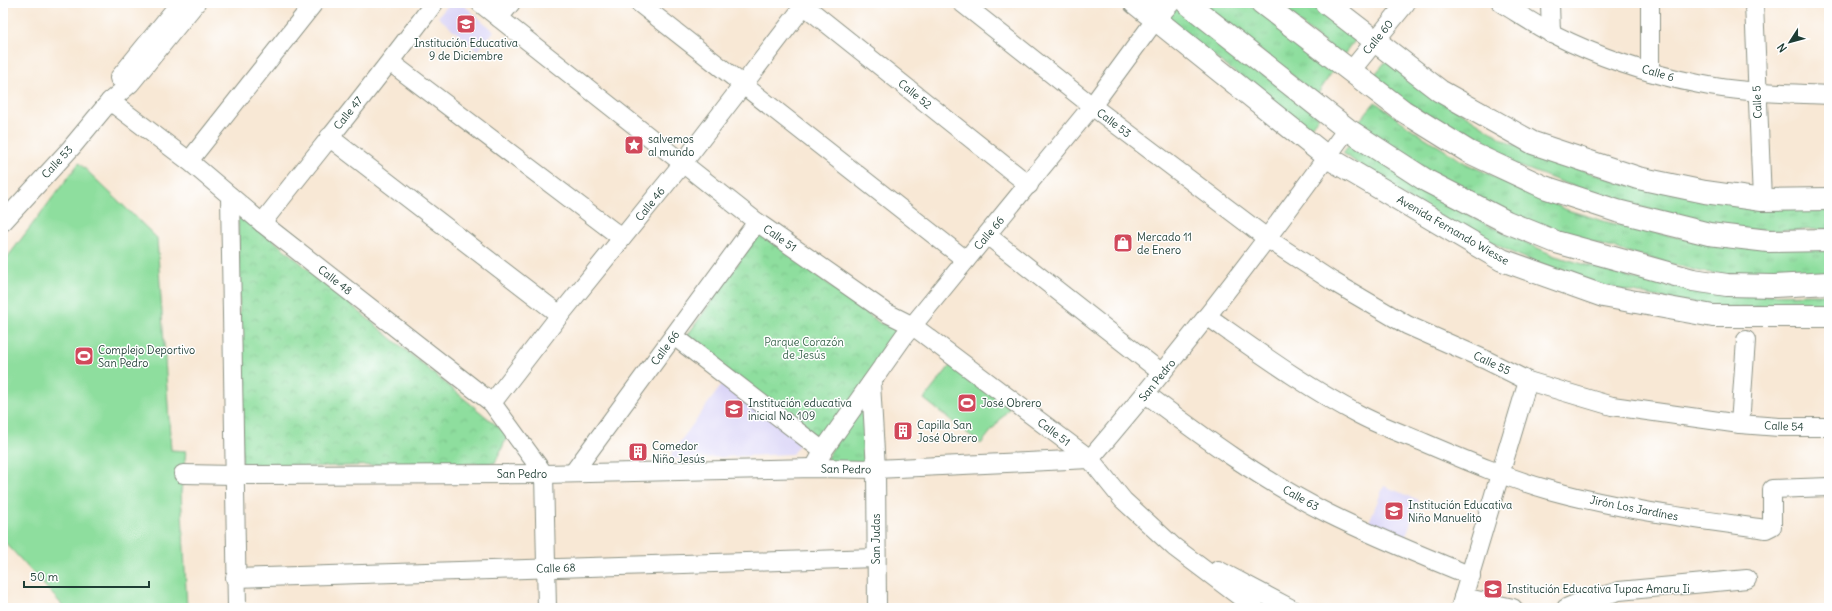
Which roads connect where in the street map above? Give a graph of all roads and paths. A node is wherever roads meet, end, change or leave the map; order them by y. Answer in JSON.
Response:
{"nodes":[{"id":1,"x":180,"y":3,"type":"edge"},
{"id":2,"x":196,"y":3,"type":"edge"},
{"id":3,"x":314,"y":3,"type":"edge"},
{"id":4,"x":434,"y":3,"type":"edge"},
{"id":5,"x":480,"y":3,"type":"edge"},
{"id":6,"x":511,"y":3,"type":"edge"},
{"id":7,"x":639,"y":3,"type":"edge"},
{"id":8,"x":962,"y":3,"type":"edge"},
{"id":9,"x":1135,"y":3,"type":"edge"},
{"id":10,"x":1171,"y":3,"type":"edge"},
{"id":11,"x":1187,"y":3,"type":"edge"},
{"id":12,"x":1262,"y":3,"type":"edge"},
{"id":13,"x":1326,"y":3,"type":"edge"},
{"id":14,"x":1406,"y":3,"type":"edge"},
{"id":15,"x":1501,"y":3,"type":"edge"},
{"id":16,"x":1550,"y":3,"type":"edge"},
{"id":17,"x":1650,"y":3,"type":"edge"},
{"id":18,"x":1754,"y":3,"type":"edge"},
{"id":19,"x":804,"y":4,"type":"edge"},
{"id":20,"x":499,"y":18,"type":"junction"},
{"id":21,"x":1156,"y":19,"type":"junction"},
{"id":22,"x":1551,"y":34,"type":"junction"},
{"id":23,"x":1375,"y":42,"type":"junction"},
{"id":24,"x":390,"y":62,"type":"junction"},
{"id":25,"x":1350,"y":72,"type":"junction"},
{"id":26,"x":1650,"y":72,"type":"junction"},
{"id":27,"x":744,"y":85,"type":"junction"},
{"id":28,"x":1756,"y":92,"type":"junction"},
{"id":29,"x":1829,"y":95,"type":"edge"},
{"id":30,"x":110,"y":101,"type":"junction"},
{"id":31,"x":1092,"y":106,"type":"junction"},
{"id":32,"x":1347,"y":129,"type":"junction"},
{"id":33,"x":329,"y":137,"type":"junction"},
{"id":34,"x":1327,"y":157,"type":"junction"},
{"id":35,"x":189,"y":161,"type":"junction"},
{"id":36,"x":683,"y":163,"type":"junction"},
{"id":37,"x":1028,"y":184,"type":"junction"},
{"id":38,"x":230,"y":196,"type":"junction"},
{"id":39,"x":1829,"y":199,"type":"edge"},
{"id":40,"x":1762,"y":200,"type":"junction"},
{"id":41,"x":3,"y":222,"type":"edge"},
{"id":42,"x":757,"y":222,"type":"junction"},
{"id":43,"x":262,"y":223,"type":"junction"},
{"id":44,"x":987,"y":235,"type":"junction"},
{"id":45,"x":622,"y":238,"type":"junction"},
{"id":46,"x":1268,"y":239,"type":"junction"},
{"id":47,"x":1829,"y":240,"type":"edge"},
{"id":48,"x":966,"y":260,"type":"junction"},
{"id":49,"x":1829,"y":283,"type":"edge"},
{"id":50,"x":560,"y":314,"type":"junction"},
{"id":51,"x":1207,"y":316,"type":"junction"},
{"id":52,"x":1829,"y":316,"type":"edge"},
{"id":53,"x":913,"y":326,"type":"junction"},
{"id":54,"x":674,"y":336,"type":"junction"},
{"id":55,"x":1746,"y":340,"type":"dead end"},
{"id":56,"x":1162,"y":373,"type":"junction"},
{"id":57,"x":1528,"y":381,"type":"junction"},
{"id":58,"x":871,"y":383,"type":"junction"},
{"id":59,"x":1146,"y":394,"type":"junction"},
{"id":60,"x":492,"y":402,"type":"junction"},
{"id":61,"x":1740,"y":424,"type":"junction"},
{"id":62,"x":1829,"y":427,"type":"edge"},
{"id":63,"x":823,"y":451,"type":"junction"},
{"id":64,"x":1090,"y":459,"type":"junction"},
{"id":65,"x":814,"y":468,"type":"junction"},
{"id":66,"x":876,"y":469,"type":"junction"},
{"id":67,"x":573,"y":473,"type":"junction"},
{"id":68,"x":183,"y":474,"type":"dead end"},
{"id":69,"x":544,"y":474,"type":"junction"},
{"id":70,"x":1501,"y":474,"type":"junction"},
{"id":71,"x":234,"y":475,"type":"junction"},
{"id":72,"x":1829,"y":487,"type":"edge"},
{"id":73,"x":1174,"y":547,"type":"junction"},
{"id":74,"x":876,"y":558,"type":"junction"},
{"id":75,"x":546,"y":569,"type":"junction"},
{"id":76,"x":1471,"y":576,"type":"junction"},
{"id":77,"x":236,"y":578,"type":"junction"},
{"id":78,"x":1747,"y":579,"type":"dead end"},
{"id":79,"x":1462,"y":603,"type":"edge"},
{"id":80,"x":237,"y":608,"type":"edge"},
{"id":81,"x":547,"y":608,"type":"edge"},
{"id":82,"x":877,"y":608,"type":"edge"},
{"id":83,"x":1255,"y":608,"type":"edge"},
{"id":84,"x":1290,"y":608,"type":"edge"},
{"id":85,"x":1512,"y":608,"type":"edge"},
{"id":86,"x":1566,"y":608,"type":"edge"}],
"edges":[{"from":1,"to":30,"type":"street","name":"Calle 53"},
{"from":2,"to":30,"type":"street","name":"Calle 53"},
{"from":3,"to":35,"type":"street"},
{"from":4,"to":24,"type":"street","name":"Calle 47"},
{"from":5,"to":20,"type":"street","name":"Calle 51"},
{"from":6,"to":20,"type":"street"},
{"from":7,"to":27,"type":"street"},
{"from":8,"to":31,"type":"street","name":"Calle 53"},
{"from":9,"to":21,"type":"main road","name":"Avenida Fernando Wiesse"},
{"from":10,"to":21,"type":"street","name":"Calle 66"},
{"from":11,"to":32,"type":"main road"},
{"from":12,"to":25,"type":"main road"},
{"from":13,"to":23,"type":"main road"},
{"from":14,"to":23,"type":"street","name":"Calle 60"},
{"from":15,"to":22,"type":"street","name":"Calle 6"},
{"from":16,"to":22,"type":"street"},
{"from":17,"to":26,"type":"street"},
{"from":18,"to":28,"type":"street","name":"Calle 5"},
{"from":19,"to":27,"type":"street","name":"Calle 46"},
{"from":19,"to":37,"type":"street","name":"Calle 52"},
{"from":20,"to":36,"type":"street","name":"Calle 51"},
{"from":21,"to":31,"type":"street","name":"Calle 66"},
{"from":21,"to":34,"type":"main road","name":"Avenida Fernando Wiesse"},
{"from":22,"to":26,"type":"street","name":"Calle 6"},
{"from":23,"to":25,"type":"street","name":"Calle 60"},
{"from":23,"to":40,"type":"main road"},
{"from":24,"to":33,"type":"street","name":"Calle 47"},
{"from":24,"to":45,"type":"street"},
{"from":25,"to":47,"type":"main road"},
{"from":26,"to":28,"type":"street","name":"Calle 6"},
{"from":27,"to":36,"type":"street","name":"Calle 46"},
{"from":27,"to":48,"type":"street"},
{"from":28,"to":29,"type":"street","name":"Calle 6"},
{"from":28,"to":40,"type":"street","name":"Calle 5"},
{"from":30,"to":35,"type":"street","name":"Calle 48"},
{"from":30,"to":41,"type":"street","name":"Calle 53"},
{"from":31,"to":37,"type":"street","name":"Calle 66"},
{"from":31,"to":46,"type":"street","name":"Calle 53"},
{"from":32,"to":34,"type":"street","name":"San Pedro"},
{"from":32,"to":49,"type":"main road"},
{"from":33,"to":43,"type":"street","name":"Calle 47"},
{"from":33,"to":50,"type":"street"},
{"from":34,"to":46,"type":"street","name":"San Pedro"},
{"from":34,"to":52,"type":"main road","name":"Avenida Fernando Wiesse"},
{"from":35,"to":38,"type":"street","name":"Calle 48"},
{"from":36,"to":42,"type":"street","name":"Calle 51"},
{"from":36,"to":45,"type":"street","name":"Calle 46"},
{"from":37,"to":44,"type":"street","name":"Calle 66"},
{"from":38,"to":43,"type":"street","name":"Calle 48"},
{"from":38,"to":71,"type":"street"},
{"from":39,"to":40,"type":"main road"},
{"from":42,"to":53,"type":"street","name":"Calle 51"},
{"from":42,"to":54,"type":"street","name":"Calle 66"},
{"from":43,"to":60,"type":"street","name":"Calle 48"},
{"from":44,"to":48,"type":"street","name":"Calle 66"},
{"from":44,"to":56,"type":"street"},
{"from":45,"to":50,"type":"street","name":"Calle 46"},
{"from":46,"to":51,"type":"street","name":"San Pedro"},
{"from":46,"to":57,"type":"street","name":"Calle 55"},
{"from":48,"to":53,"type":"street","name":"Calle 66"},
{"from":50,"to":60,"type":"street","name":"Calle 46"},
{"from":51,"to":56,"type":"street","name":"San Pedro"},
{"from":51,"to":70,"type":"street","name":"Jirón Los Jardínes"},
{"from":53,"to":58,"type":"street","name":"Calle 66"},
{"from":53,"to":64,"type":"street","name":"Calle 51"},
{"from":54,"to":63,"type":"street"},
{"from":54,"to":67,"type":"street","name":"Calle 66"},
{"from":55,"to":61,"type":"street"},
{"from":56,"to":59,"type":"street","name":"San Pedro"},
{"from":57,"to":61,"type":"street","name":"Calle 55"},
{"from":57,"to":70,"type":"street"},
{"from":58,"to":63,"type":"street","name":"Calle 66"},
{"from":58,"to":66,"type":"street","name":"San Judas"},
{"from":59,"to":64,"type":"street","name":"San Pedro"},
{"from":59,"to":76,"type":"street","name":"Calle 63"},
{"from":60,"to":69,"type":"street","name":"Calle 48"},
{"from":61,"to":62,"type":"street","name":"Calle 54"},
{"from":63,"to":65,"type":"street","name":"Calle 66"},
{"from":64,"to":66,"type":"street","name":"San Pedro"},
{"from":64,"to":73,"type":"street","name":"Calle 51"},
{"from":65,"to":66,"type":"street","name":"San Pedro"},
{"from":65,"to":67,"type":"street","name":"San Pedro"},
{"from":66,"to":74,"type":"street","name":"San Judas"},
{"from":67,"to":69,"type":"street","name":"San Pedro"},
{"from":68,"to":71,"type":"street","name":"San Pedro"},
{"from":69,"to":71,"type":"street","name":"San Pedro"},
{"from":69,"to":75,"type":"street"},
{"from":70,"to":72,"type":"street","name":"Jirón Los Jardínes"},
{"from":70,"to":76,"type":"street"},
{"from":71,"to":77,"type":"street"},
{"from":73,"to":83,"type":"street"},
{"from":73,"to":84,"type":"street"},
{"from":74,"to":75,"type":"street","name":"Calle 68"},
{"from":74,"to":82,"type":"street","name":"San Judas"},
{"from":75,"to":77,"type":"street","name":"Calle 68"},
{"from":75,"to":81,"type":"street"},
{"from":76,"to":79,"type":"street"},
{"from":77,"to":80,"type":"street"},
{"from":78,"to":86,"type":"street"},
{"from":79,"to":85,"type":"street"}]}
